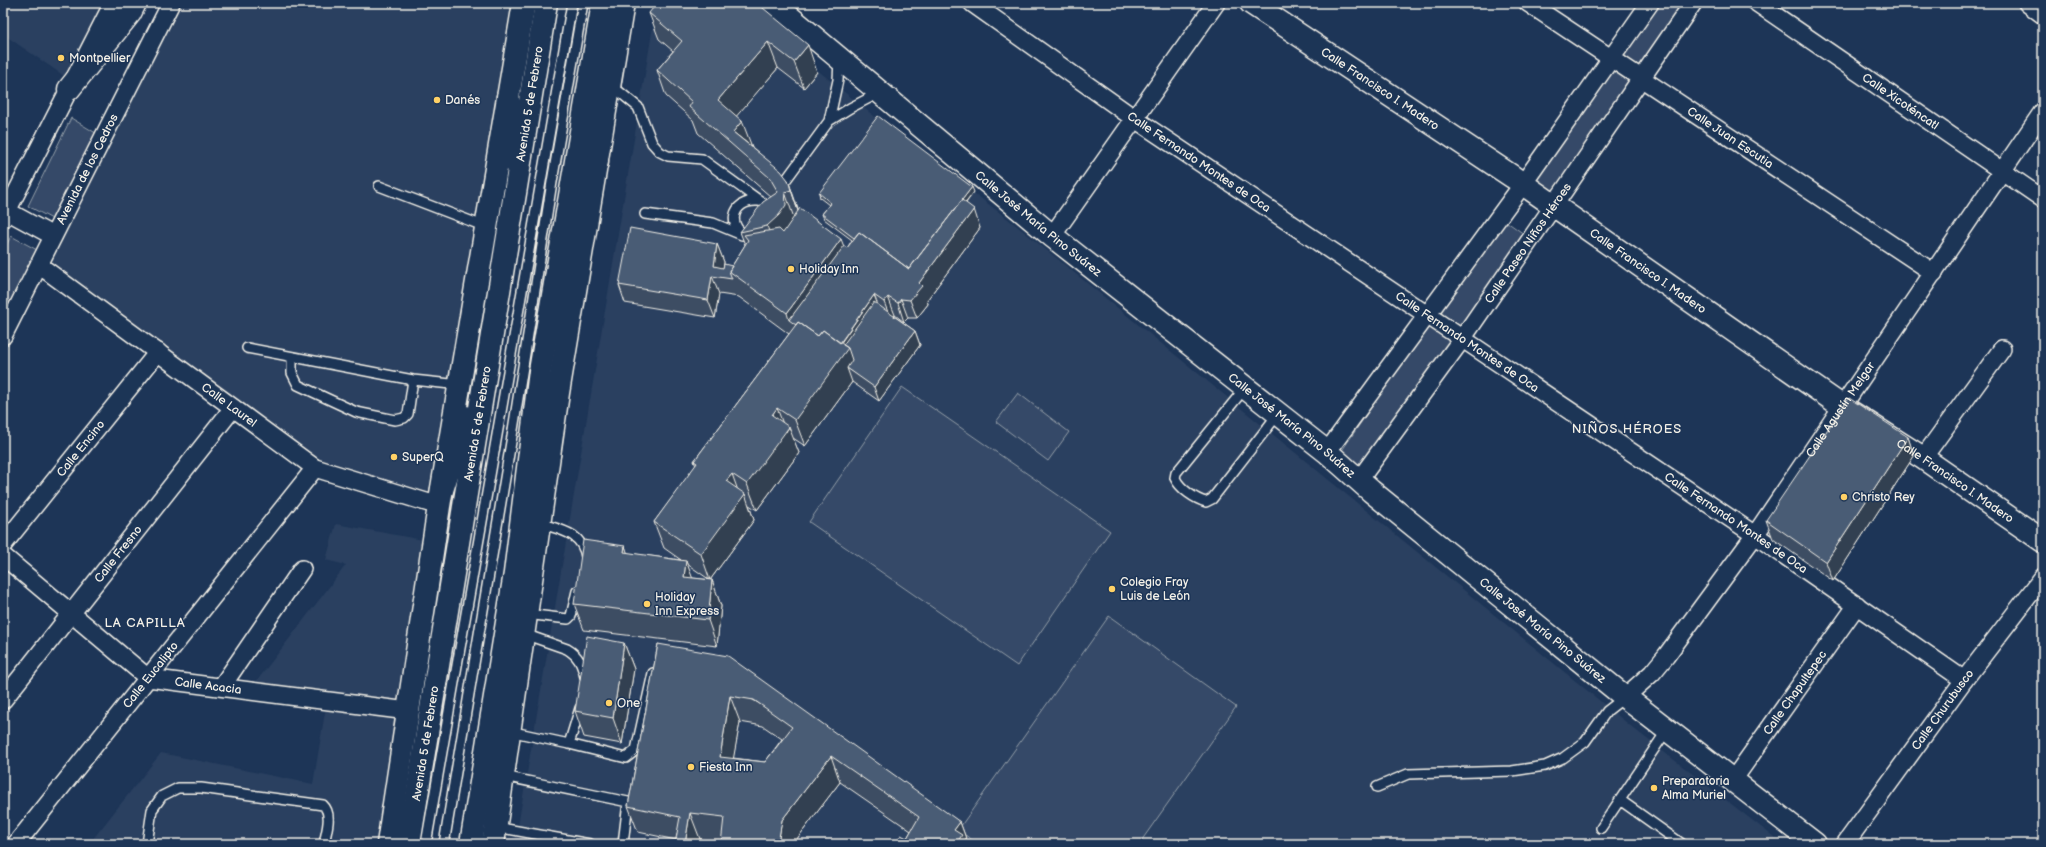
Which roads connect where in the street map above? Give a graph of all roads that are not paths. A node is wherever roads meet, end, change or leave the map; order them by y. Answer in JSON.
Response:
{"nodes":[{"id":1,"x":113,"y":3,"type":"edge"},
{"id":2,"x":135,"y":3,"type":"edge"},
{"id":3,"x":171,"y":3,"type":"edge"},
{"id":4,"x":524,"y":3,"type":"edge"},
{"id":5,"x":546,"y":3,"type":"edge"},
{"id":6,"x":572,"y":3,"type":"edge"},
{"id":7,"x":583,"y":3,"type":"edge"},
{"id":8,"x":603,"y":3,"type":"edge"},
{"id":9,"x":623,"y":3,"type":"edge"},
{"id":10,"x":972,"y":3,"type":"edge"},
{"id":11,"x":1216,"y":3,"type":"edge"},
{"id":12,"x":1251,"y":3,"type":"edge"},
{"id":13,"x":1528,"y":3,"type":"edge"},
{"id":14,"x":1650,"y":3,"type":"edge"},
{"id":15,"x":1693,"y":3,"type":"edge"},
{"id":16,"x":1758,"y":3,"type":"edge"},
{"id":17,"x":2027,"y":3,"type":"edge"},
{"id":18,"x":780,"y":5,"type":"edge"},
{"id":19,"x":2043,"y":15,"type":"edge"},
{"id":20,"x":839,"y":58,"type":"junction"},
{"id":21,"x":1611,"y":59,"type":"junction"},
{"id":22,"x":1640,"y":79,"type":"junction"},
{"id":23,"x":610,"y":84,"type":"junction"},
{"id":24,"x":69,"y":89,"type":"junction"},
{"id":25,"x":880,"y":93,"type":"junction"},
{"id":26,"x":508,"y":97,"type":"junction"},
{"id":27,"x":2043,"y":111,"type":"edge"},
{"id":28,"x":1135,"y":119,"type":"junction"},
{"id":29,"x":829,"y":122,"type":"junction"},
{"id":30,"x":597,"y":162,"type":"junction"},
{"id":31,"x":2002,"y":171,"type":"junction"},
{"id":32,"x":1523,"y":184,"type":"junction"},
{"id":33,"x":378,"y":186,"type":"dead end"},
{"id":34,"x":780,"y":188,"type":"edge"},
{"id":35,"x":772,"y":198,"type":"edge"},
{"id":36,"x":2043,"y":199,"type":"edge"},
{"id":37,"x":758,"y":201,"type":"junction"},
{"id":38,"x":1554,"y":204,"type":"junction"},
{"id":39,"x":767,"y":206,"type":"junction"},
{"id":40,"x":511,"y":210,"type":"junction"},
{"id":41,"x":645,"y":214,"type":"dead end"},
{"id":42,"x":5,"y":215,"type":"edge"},
{"id":43,"x":771,"y":218,"type":"edge"},
{"id":44,"x":486,"y":227,"type":"junction"},
{"id":45,"x":53,"y":236,"type":"junction"},
{"id":46,"x":744,"y":236,"type":"junction"},
{"id":47,"x":761,"y":236,"type":"edge"},
{"id":48,"x":1052,"y":236,"type":"junction"},
{"id":49,"x":562,"y":238,"type":"junction"},
{"id":50,"x":39,"y":265,"type":"junction"},
{"id":51,"x":1934,"y":272,"type":"junction"},
{"id":52,"x":1426,"y":314,"type":"junction"},
{"id":53,"x":3,"y":336,"type":"edge"},
{"id":54,"x":1462,"y":338,"type":"junction"},
{"id":55,"x":246,"y":348,"type":"dead end"},
{"id":56,"x":2002,"y":349,"type":"dead end"},
{"id":57,"x":158,"y":352,"type":"junction"},
{"id":58,"x":488,"y":352,"type":"junction"},
{"id":59,"x":292,"y":357,"type":"junction"},
{"id":60,"x":540,"y":371,"type":"junction"},
{"id":61,"x":413,"y":380,"type":"junction"},
{"id":62,"x":460,"y":385,"type":"junction"},
{"id":63,"x":1245,"y":388,"type":"junction"},
{"id":64,"x":1843,"y":407,"type":"junction"},
{"id":65,"x":233,"y":408,"type":"junction"},
{"id":66,"x":1278,"y":414,"type":"junction"},
{"id":67,"x":1327,"y":452,"type":"junction"},
{"id":68,"x":549,"y":454,"type":"junction"},
{"id":69,"x":1923,"y":458,"type":"junction"},
{"id":70,"x":315,"y":468,"type":"junction"},
{"id":71,"x":1359,"y":480,"type":"junction"},
{"id":72,"x":441,"y":498,"type":"junction"},
{"id":73,"x":539,"y":523,"type":"junction"},
{"id":74,"x":1756,"y":535,"type":"junction"},
{"id":75,"x":2043,"y":541,"type":"edge"},
{"id":76,"x":3,"y":545,"type":"edge"},
{"id":77,"x":3,"y":556,"type":"edge"},
{"id":78,"x":588,"y":559,"type":"edge"},
{"id":79,"x":302,"y":570,"type":"dead end"},
{"id":80,"x":2043,"y":577,"type":"edge"},
{"id":81,"x":581,"y":578,"type":"edge"},
{"id":82,"x":1857,"y":605,"type":"junction"},
{"id":83,"x":71,"y":613,"type":"junction"},
{"id":84,"x":523,"y":632,"type":"junction"},
{"id":85,"x":654,"y":670,"type":"edge"},
{"id":86,"x":148,"y":678,"type":"junction"},
{"id":87,"x":1964,"y":680,"type":"junction"},
{"id":88,"x":584,"y":684,"type":"edge"},
{"id":89,"x":222,"y":686,"type":"junction"},
{"id":90,"x":1625,"y":697,"type":"junction"},
{"id":91,"x":3,"y":699,"type":"edge"},
{"id":92,"x":582,"y":699,"type":"edge"},
{"id":93,"x":408,"y":711,"type":"junction"},
{"id":94,"x":1667,"y":730,"type":"junction"},
{"id":95,"x":509,"y":732,"type":"junction"},
{"id":96,"x":569,"y":744,"type":"junction"},
{"id":97,"x":503,"y":776,"type":"junction"},
{"id":98,"x":1733,"y":780,"type":"junction"},
{"id":99,"x":1377,"y":787,"type":"dead end"},
{"id":100,"x":1620,"y":800,"type":"junction"},
{"id":101,"x":1601,"y":828,"type":"dead end"},
{"id":102,"x":494,"y":835,"type":"edge"},
{"id":103,"x":16,"y":844,"type":"edge"},
{"id":104,"x":147,"y":844,"type":"edge"},
{"id":105,"x":324,"y":844,"type":"edge"},
{"id":106,"x":388,"y":844,"type":"edge"},
{"id":107,"x":408,"y":844,"type":"edge"},
{"id":108,"x":426,"y":844,"type":"edge"},
{"id":109,"x":444,"y":844,"type":"edge"},
{"id":110,"x":471,"y":844,"type":"edge"},
{"id":111,"x":478,"y":844,"type":"edge"},
{"id":112,"x":590,"y":844,"type":"edge"},
{"id":113,"x":623,"y":844,"type":"edge"},
{"id":114,"x":1682,"y":844,"type":"edge"},
{"id":115,"x":1815,"y":844,"type":"edge"},
{"id":116,"x":1845,"y":844,"type":"edge"}],
"edges":[{"from":1,"to":24,"type":"street"},
{"from":2,"to":24,"type":"main road"},
{"from":3,"to":45,"type":"street","name":"Avenida de los Cedros"},
{"from":4,"to":26,"type":"main road","name":"Avenida 5 de Febrero"},
{"from":5,"to":40,"type":"main road","name":"Avenida 5 de Febrero"},
{"from":6,"to":108,"type":"lane"},
{"from":7,"to":109,"type":"lane"},
{"from":8,"to":49,"type":"main road"},
{"from":9,"to":23,"type":"main road"},
{"from":10,"to":28,"type":"street","name":"Calle Fernando Montes de Oca"},
{"from":11,"to":28,"type":"street"},
{"from":12,"to":32,"type":"main road","name":"Calle Francisco I. Madero"},
{"from":13,"to":21,"type":"street","name":"Calle Juan Escutia"},
{"from":14,"to":21,"type":"street"},
{"from":15,"to":22,"type":"street","name":"Calle Paseo Niños Héroes"},
{"from":16,"to":31,"type":"street","name":"Calle Xicoténcatl"},
{"from":17,"to":19,"type":"street"},
{"from":18,"to":20,"type":"main road","name":"Calle José María Pino Suárez"},
{"from":20,"to":25,"type":"main road","name":"Calle José María Pino Suárez"},
{"from":20,"to":29,"type":"lane"},
{"from":21,"to":22,"type":"street","name":"Calle Juan Escutia"},
{"from":21,"to":32,"type":"street"},
{"from":22,"to":38,"type":"street","name":"Calle Paseo Niños Héroes"},
{"from":22,"to":51,"type":"street","name":"Calle Juan Escutia"},
{"from":23,"to":30,"type":"main road"},
{"from":23,"to":37,"type":"lane"},
{"from":24,"to":42,"type":"street"},
{"from":25,"to":29,"type":"lane"},
{"from":25,"to":48,"type":"main road","name":"Calle José María Pino Suárez"},
{"from":26,"to":40,"type":"main road"},
{"from":26,"to":44,"type":"main road","name":"Avenida 5 de Febrero"},
{"from":27,"to":31,"type":"street","name":"Calle Agustín Melgar"},
{"from":28,"to":48,"type":"street"},
{"from":28,"to":52,"type":"street","name":"Calle Fernando Montes de Oca"},
{"from":29,"to":34,"type":"lane"},
{"from":30,"to":49,"type":"main road"},
{"from":30,"to":68,"type":"main road"},
{"from":31,"to":36,"type":"street","name":"Calle Xicoténcatl"},
{"from":31,"to":51,"type":"street","name":"Calle Agustín Melgar"},
{"from":32,"to":38,"type":"main road","name":"Calle Francisco I. Madero"},
{"from":32,"to":52,"type":"street"},
{"from":33,"to":44,"type":"lane"},
{"from":35,"to":39,"type":"lane"},
{"from":37,"to":39,"type":"lane"},
{"from":37,"to":46,"type":"lane"},
{"from":38,"to":54,"type":"street","name":"Calle Paseo Niños Héroes"},
{"from":38,"to":64,"type":"main road","name":"Calle Francisco I. Madero"},
{"from":39,"to":43,"type":"lane"},
{"from":40,"to":58,"type":"main road","name":"Avenida 5 de Febrero"},
{"from":41,"to":46,"type":"lane"},
{"from":42,"to":45,"type":"street"},
{"from":44,"to":62,"type":"main road","name":"Avenida 5 de Febrero"},
{"from":45,"to":50,"type":"street","name":"Avenida de los Cedros"},
{"from":46,"to":47,"type":"lane"},
{"from":48,"to":63,"type":"main road","name":"Calle José María Pino Suárez"},
{"from":49,"to":60,"type":"main road"},
{"from":50,"to":53,"type":"street","name":"Avenida de los Cedros"},
{"from":50,"to":57,"type":"street","name":"Calle Laurel"},
{"from":51,"to":64,"type":"street","name":"Calle Agustín Melgar"},
{"from":52,"to":54,"type":"street","name":"Calle Fernando Montes de Oca"},
{"from":52,"to":67,"type":"street"},
{"from":54,"to":71,"type":"street","name":"Calle Paseo Niños Héroes"},
{"from":54,"to":74,"type":"street","name":"Calle Fernando Montes de Oca"},
{"from":55,"to":59,"type":"lane"},
{"from":56,"to":69,"type":"street"},
{"from":57,"to":65,"type":"street","name":"Calle Laurel"},
{"from":57,"to":76,"type":"street","name":"Calle Encino"},
{"from":58,"to":72,"type":"main road"},
{"from":58,"to":107,"type":"main road","name":"Avenida 5 de Febrero"},
{"from":59,"to":61,"type":"lane"},
{"from":59,"to":61,"type":"lane"},
{"from":60,"to":68,"type":"main road"},
{"from":60,"to":110,"type":"main road"},
{"from":61,"to":62,"type":"lane"},
{"from":62,"to":72,"type":"main road","name":"Avenida 5 de Febrero"},
{"from":63,"to":66,"type":"main road","name":"Calle José María Pino Suárez"},
{"from":63,"to":66,"type":"lane"},
{"from":64,"to":69,"type":"main road","name":"Calle Francisco I. Madero"},
{"from":64,"to":74,"type":"street","name":"Calle Agustín Melgar"},
{"from":65,"to":70,"type":"street","name":"Calle Laurel"},
{"from":65,"to":83,"type":"street","name":"Calle Fresno"},
{"from":66,"to":67,"type":"main road","name":"Calle José María Pino Suárez"},
{"from":67,"to":71,"type":"main road","name":"Calle José María Pino Suárez"},
{"from":68,"to":73,"type":"main road"},
{"from":69,"to":75,"type":"main road","name":"Calle Francisco I. Madero"},
{"from":70,"to":72,"type":"street","name":"Calle Laurel"},
{"from":70,"to":86,"type":"street","name":"Calle Eucalipto"},
{"from":71,"to":90,"type":"main road","name":"Calle José María Pino Suárez"},
{"from":72,"to":93,"type":"main road","name":"Avenida 5 de Febrero"},
{"from":73,"to":78,"type":"lane"},
{"from":73,"to":84,"type":"main road"},
{"from":74,"to":82,"type":"street","name":"Calle Fernando Montes de Oca"},
{"from":74,"to":90,"type":"street","name":"Calle Agustín Melgar"},
{"from":77,"to":83,"type":"street"},
{"from":79,"to":89,"type":"street"},
{"from":80,"to":87,"type":"street","name":"Calle Churubusco"},
{"from":81,"to":84,"type":"lane"},
{"from":82,"to":87,"type":"street","name":"Calle Fernando Montes de Oca"},
{"from":82,"to":98,"type":"street","name":"Calle Chapultepec"},
{"from":83,"to":86,"type":"street"},
{"from":83,"to":91,"type":"street","name":"Calle Fresno"},
{"from":84,"to":88,"type":"lane"},
{"from":84,"to":95,"type":"main road"},
{"from":84,"to":111,"type":"main road"},
{"from":85,"to":96,"type":"lane"},
{"from":86,"to":89,"type":"street","name":"Calle Acacia"},
{"from":86,"to":103,"type":"street","name":"Calle Eucalipto"},
{"from":87,"to":116,"type":"street","name":"Calle Churubusco"},
{"from":89,"to":93,"type":"street","name":"Calle Acacia"},
{"from":90,"to":94,"type":"main road","name":"Calle José María Pino Suárez"},
{"from":90,"to":99,"type":"lane"},
{"from":92,"to":96,"type":"lane"},
{"from":93,"to":106,"type":"main road","name":"Avenida 5 de Febrero"},
{"from":94,"to":98,"type":"main road","name":"Calle José María Pino Suárez"},
{"from":94,"to":100,"type":"lane"},
{"from":95,"to":96,"type":"lane"},
{"from":95,"to":97,"type":"main road"},
{"from":97,"to":102,"type":"main road"},
{"from":97,"to":113,"type":"lane"},
{"from":98,"to":115,"type":"main road","name":"Calle José María Pino Suárez"},
{"from":100,"to":101,"type":"lane"},
{"from":100,"to":114,"type":"lane"},
{"from":102,"to":112,"type":"lane"},
{"from":104,"to":105,"type":"lane"}]}
